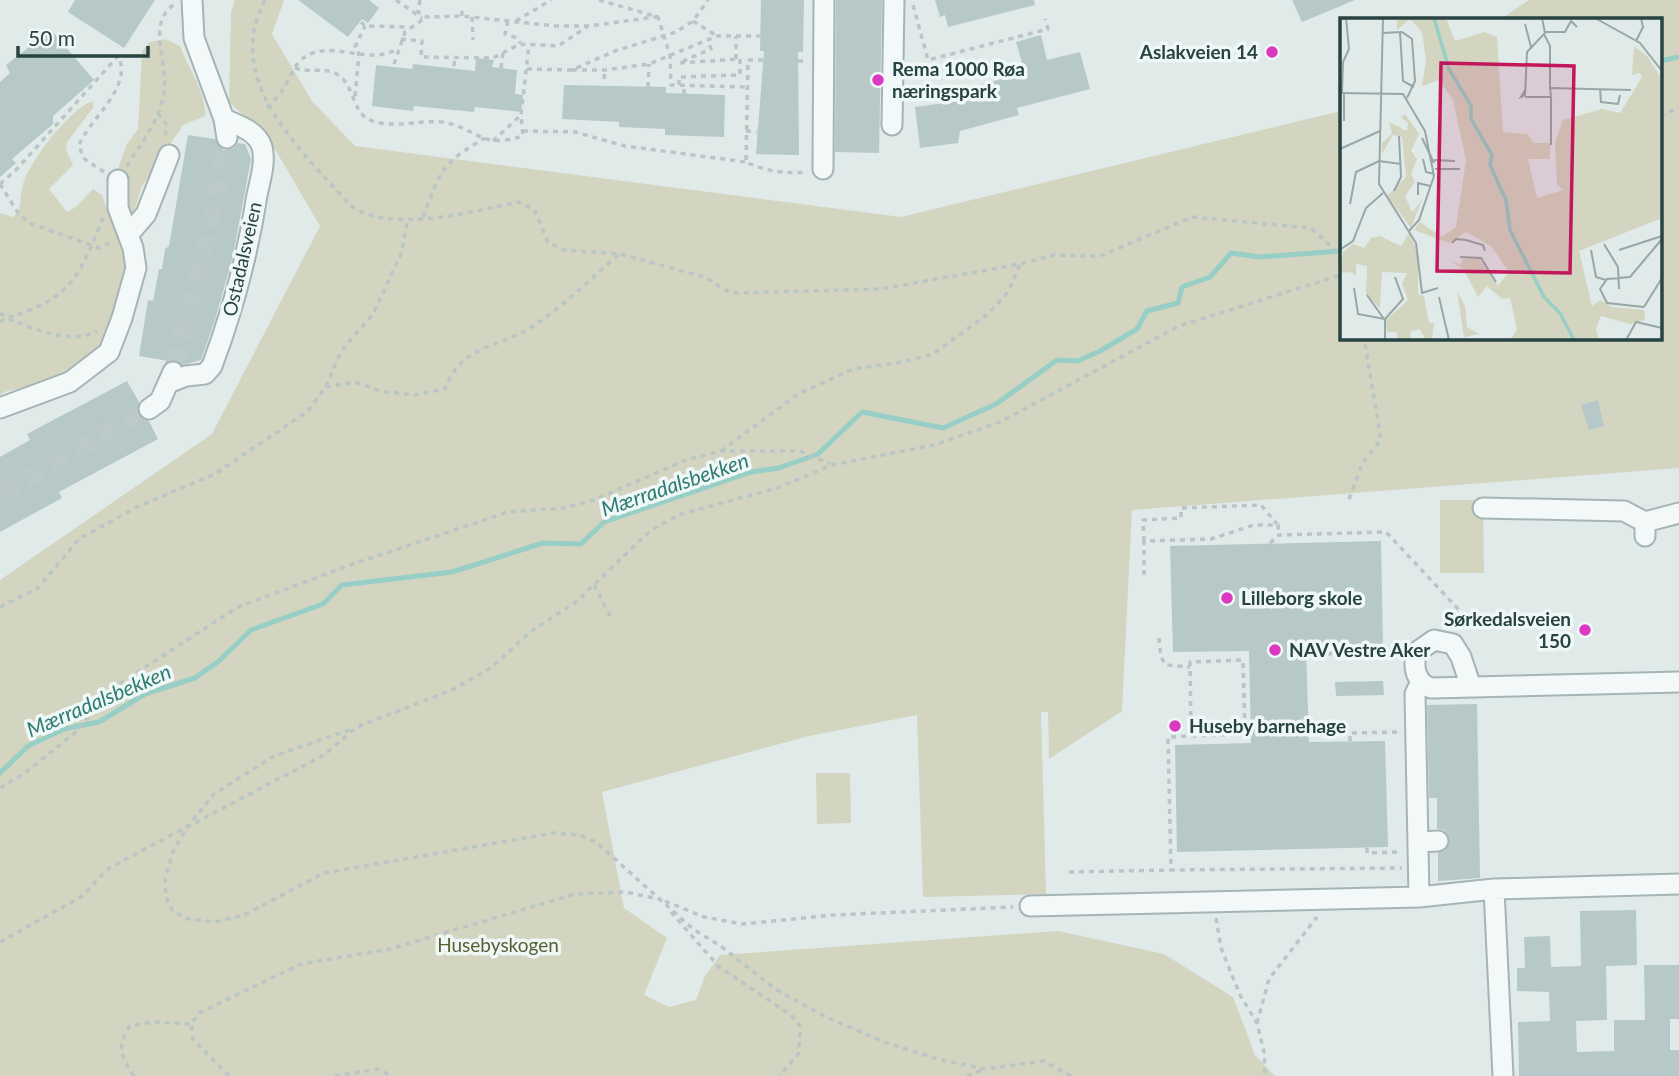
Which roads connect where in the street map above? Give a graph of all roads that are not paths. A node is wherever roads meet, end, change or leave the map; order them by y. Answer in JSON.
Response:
{"nodes":[{"id":1,"x":192,"y":0,"type":"edge"},
{"id":2,"x":824,"y":0,"type":"edge"},
{"id":3,"x":894,"y":0,"type":"edge"},
{"id":4,"x":892,"y":125,"type":"dead end"},
{"id":5,"x":169,"y":155,"type":"road end"},
{"id":6,"x":823,"y":169,"type":"road end"},
{"id":7,"x":118,"y":180,"type":"road end"},
{"id":8,"x":128,"y":235,"type":"junction"},
{"id":9,"x":0,"y":408,"type":"edge"},
{"id":10,"x":149,"y":409,"type":"tunnel mouth"},
{"id":11,"x":1483,"y":508,"type":"dead end"},
{"id":12,"x":1679,"y":513,"type":"edge"},
{"id":13,"x":1421,"y":682,"type":"junction"},
{"id":14,"x":1679,"y":682,"type":"edge"},
{"id":15,"x":1471,"y":687,"type":"junction"},
{"id":16,"x":1679,"y":884,"type":"edge"},
{"id":17,"x":1494,"y":889,"type":"junction"},
{"id":18,"x":1419,"y":897,"type":"junction"},
{"id":19,"x":1030,"y":906,"type":"road end"},
{"id":20,"x":1503,"y":1076,"type":"edge"}],
"edges":[{"from":1,"to":10,"type":"lane","name":"Ostadalsveien"},
{"from":2,"to":6,"type":"lane"},
{"from":3,"to":4,"type":"lane"},
{"from":5,"to":8,"type":"lane"},
{"from":7,"to":8,"type":"lane"},
{"from":8,"to":9,"type":"lane"},
{"from":11,"to":12,"type":"lane"},
{"from":13,"to":15,"type":"lane"},
{"from":13,"to":15,"type":"lane"},
{"from":13,"to":18,"type":"lane"},
{"from":14,"to":15,"type":"lane"},
{"from":16,"to":17,"type":"lane"},
{"from":17,"to":18,"type":"lane"},
{"from":17,"to":20,"type":"lane"},
{"from":18,"to":19,"type":"lane"}]}
